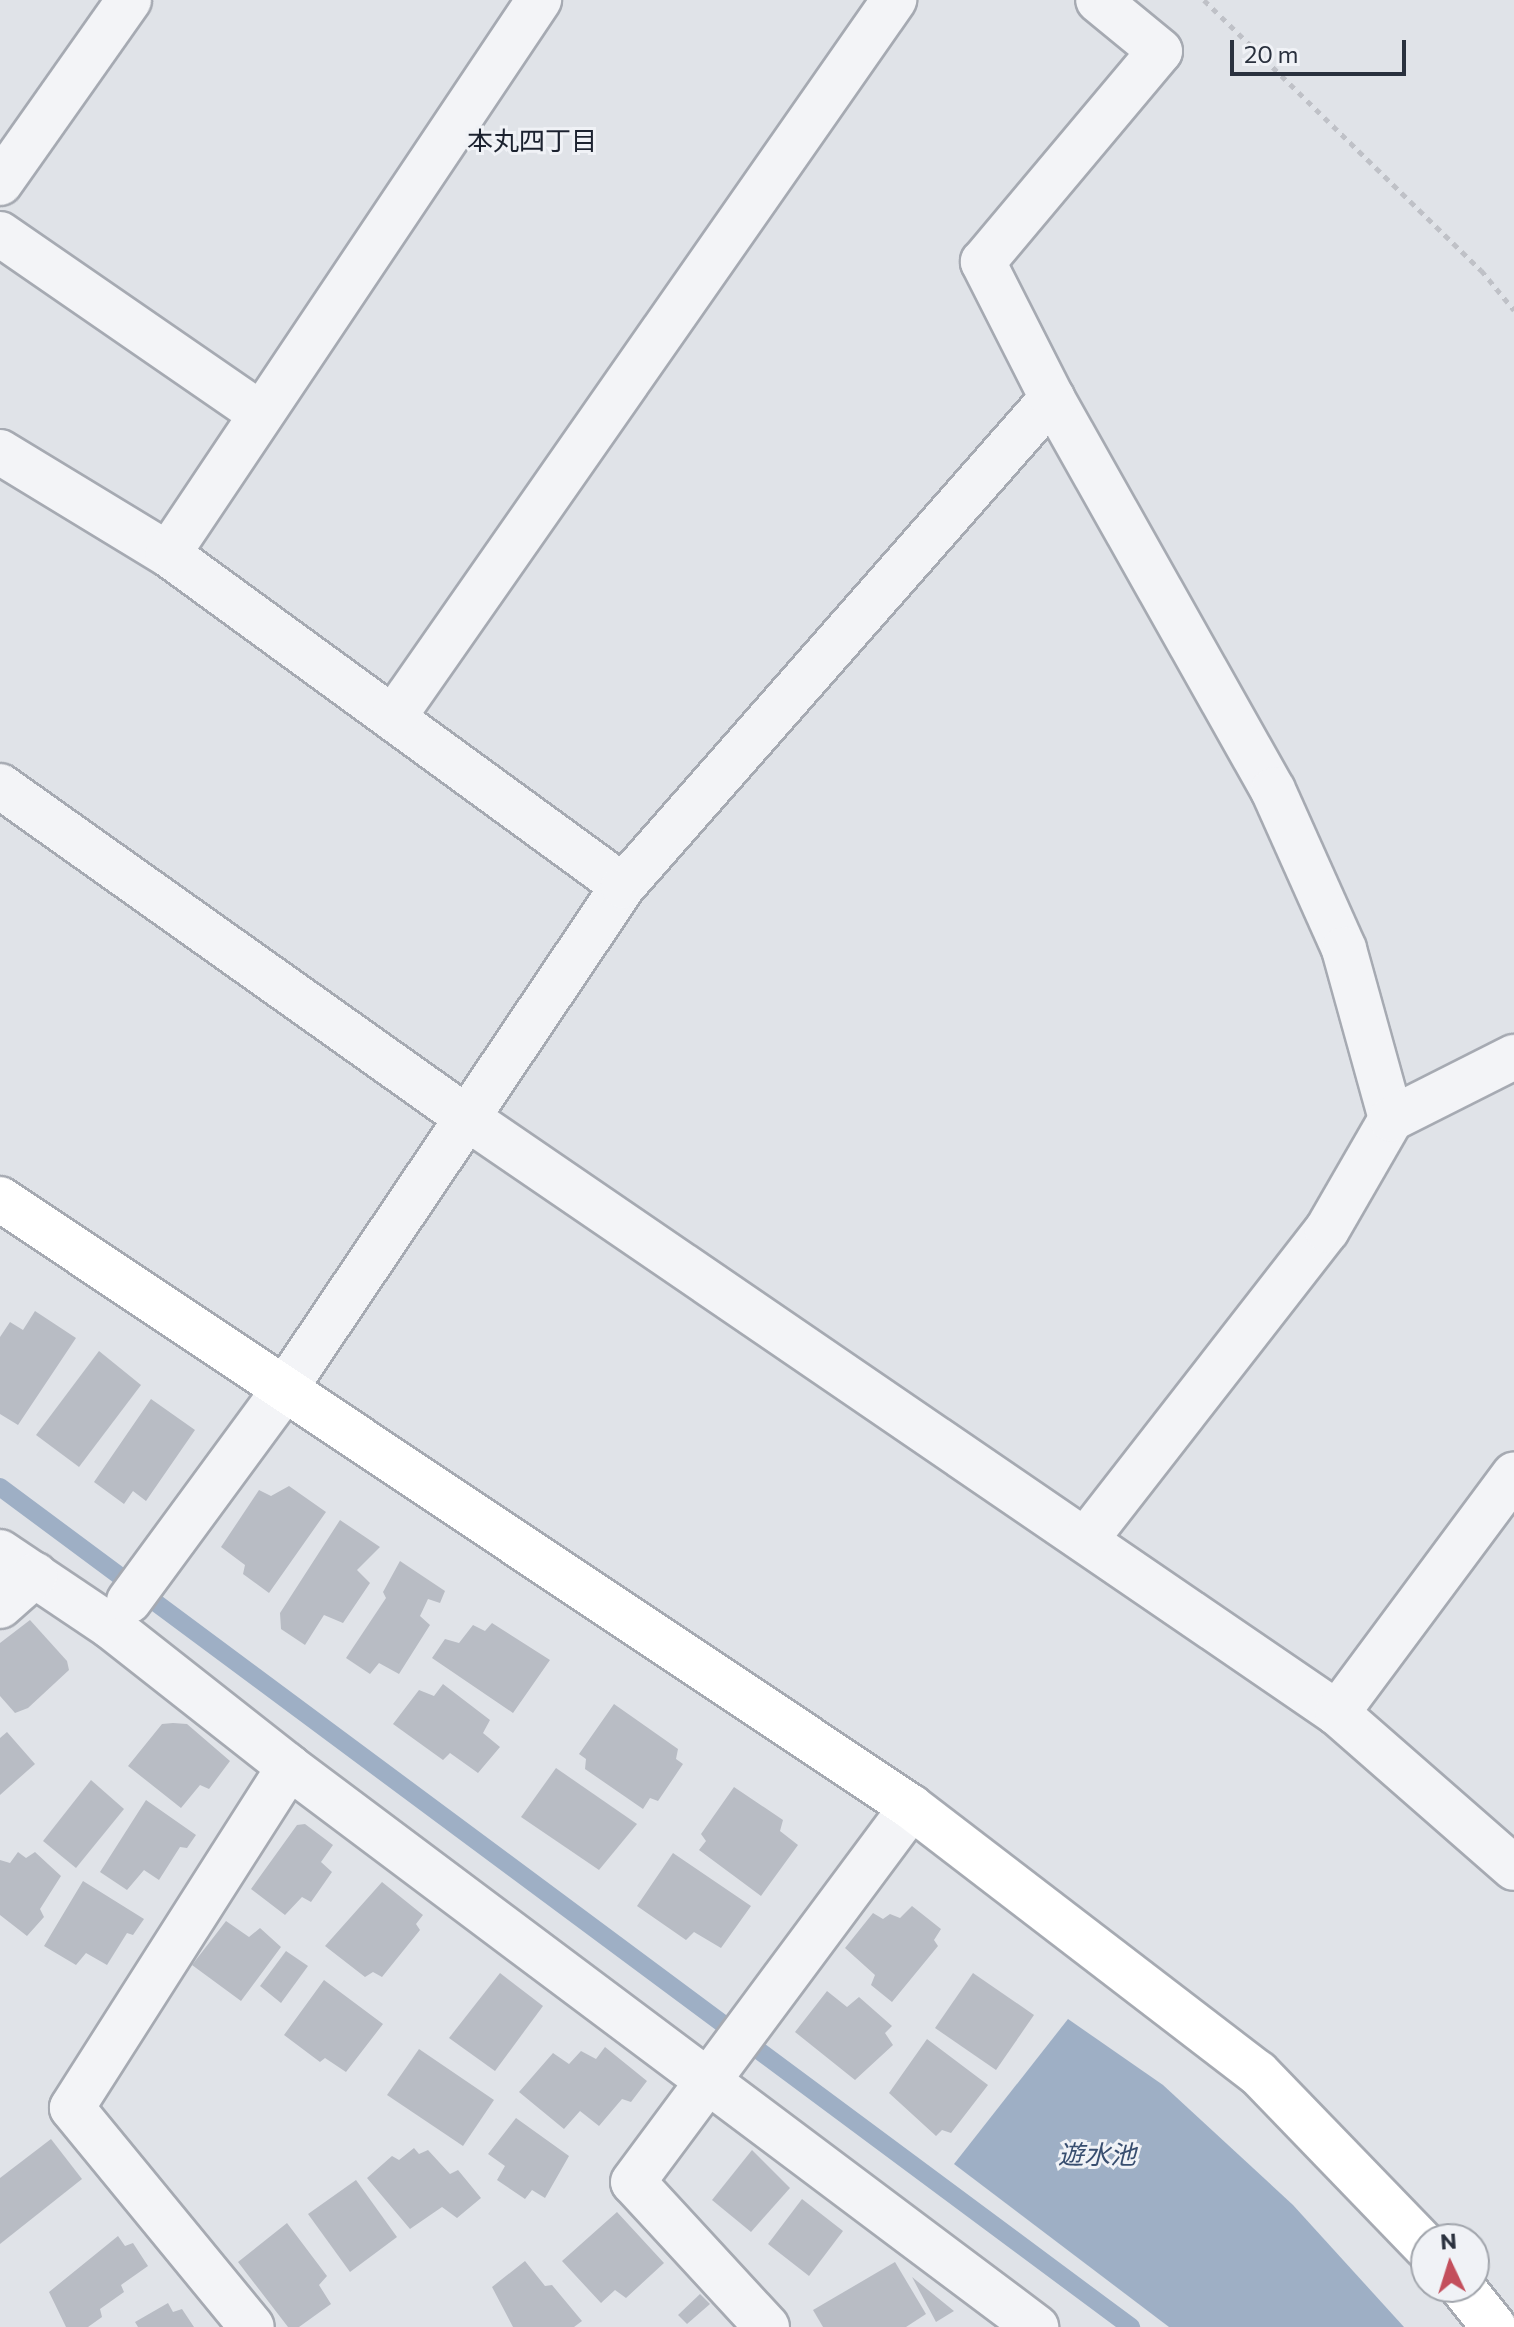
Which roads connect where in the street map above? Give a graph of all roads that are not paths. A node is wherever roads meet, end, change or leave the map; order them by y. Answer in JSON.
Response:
{"nodes":[{"id":1,"x":129,"y":0,"type":"edge"},
{"id":2,"x":539,"y":0,"type":"edge"},
{"id":3,"x":894,"y":0,"type":"edge"},
{"id":4,"x":1098,"y":0,"type":"edge"},
{"id":5,"x":0,"y":183,"type":"edge"},
{"id":6,"x":0,"y":234,"type":"edge"},
{"id":7,"x":1052,"y":398,"type":"junction"},
{"id":8,"x":261,"y":414,"type":"junction"},
{"id":9,"x":0,"y":452,"type":"edge"},
{"id":10,"x":168,"y":554,"type":"junction"},
{"id":11,"x":393,"y":718,"type":"junction"},
{"id":12,"x":0,"y":786,"type":"edge"},
{"id":13,"x":623,"y":886,"type":"junction"},
{"id":14,"x":1514,"y":1057,"type":"edge"},
{"id":15,"x":1391,"y":1119,"type":"junction"},
{"id":16,"x":470,"y":1120,"type":"junction"},
{"id":17,"x":0,"y":1199,"type":"edge"},
{"id":18,"x":284,"y":1390,"type":"junction"},
{"id":19,"x":1514,"y":1475,"type":"edge"},
{"id":20,"x":1087,"y":1538,"type":"junction"},
{"id":21,"x":18,"y":1563,"type":"edge"},
{"id":22,"x":129,"y":1601,"type":"dead end"},
{"id":23,"x":0,"y":1606,"type":"edge"},
{"id":24,"x":1337,"y":1713,"type":"junction"},
{"id":25,"x":289,"y":1767,"type":"junction"},
{"id":26,"x":911,"y":1807,"type":"junction"},
{"id":27,"x":1514,"y":1868,"type":"edge"},
{"id":28,"x":717,"y":2069,"type":"junction"},
{"id":29,"x":1410,"y":2230,"type":"edge"},
{"id":30,"x":1475,"y":2303,"type":"edge"},
{"id":31,"x":252,"y":2327,"type":"edge"},
{"id":32,"x":767,"y":2327,"type":"edge"},
{"id":33,"x":1036,"y":2327,"type":"edge"},
{"id":34,"x":1494,"y":2327,"type":"edge"}],
"edges":[{"from":1,"to":5,"type":"street"},
{"from":2,"to":8,"type":"street"},
{"from":3,"to":11,"type":"street"},
{"from":4,"to":7,"type":"street"},
{"from":6,"to":8,"type":"street"},
{"from":7,"to":13,"type":"street"},
{"from":7,"to":15,"type":"street"},
{"from":8,"to":10,"type":"street"},
{"from":9,"to":10,"type":"street"},
{"from":10,"to":11,"type":"street"},
{"from":11,"to":13,"type":"street"},
{"from":12,"to":16,"type":"street"},
{"from":13,"to":16,"type":"street"},
{"from":14,"to":15,"type":"street"},
{"from":15,"to":20,"type":"street"},
{"from":16,"to":18,"type":"street"},
{"from":16,"to":20,"type":"street"},
{"from":17,"to":18,"type":"street"},
{"from":18,"to":22,"type":"street"},
{"from":18,"to":26,"type":"street"},
{"from":19,"to":24,"type":"street"},
{"from":20,"to":24,"type":"street"},
{"from":21,"to":23,"type":"street"},
{"from":21,"to":25,"type":"street"},
{"from":24,"to":27,"type":"street"},
{"from":25,"to":28,"type":"street"},
{"from":25,"to":31,"type":"street"},
{"from":26,"to":28,"type":"street"},
{"from":26,"to":29,"type":"street"},
{"from":28,"to":32,"type":"street"},
{"from":28,"to":33,"type":"street"},
{"from":30,"to":34,"type":"street"}]}
